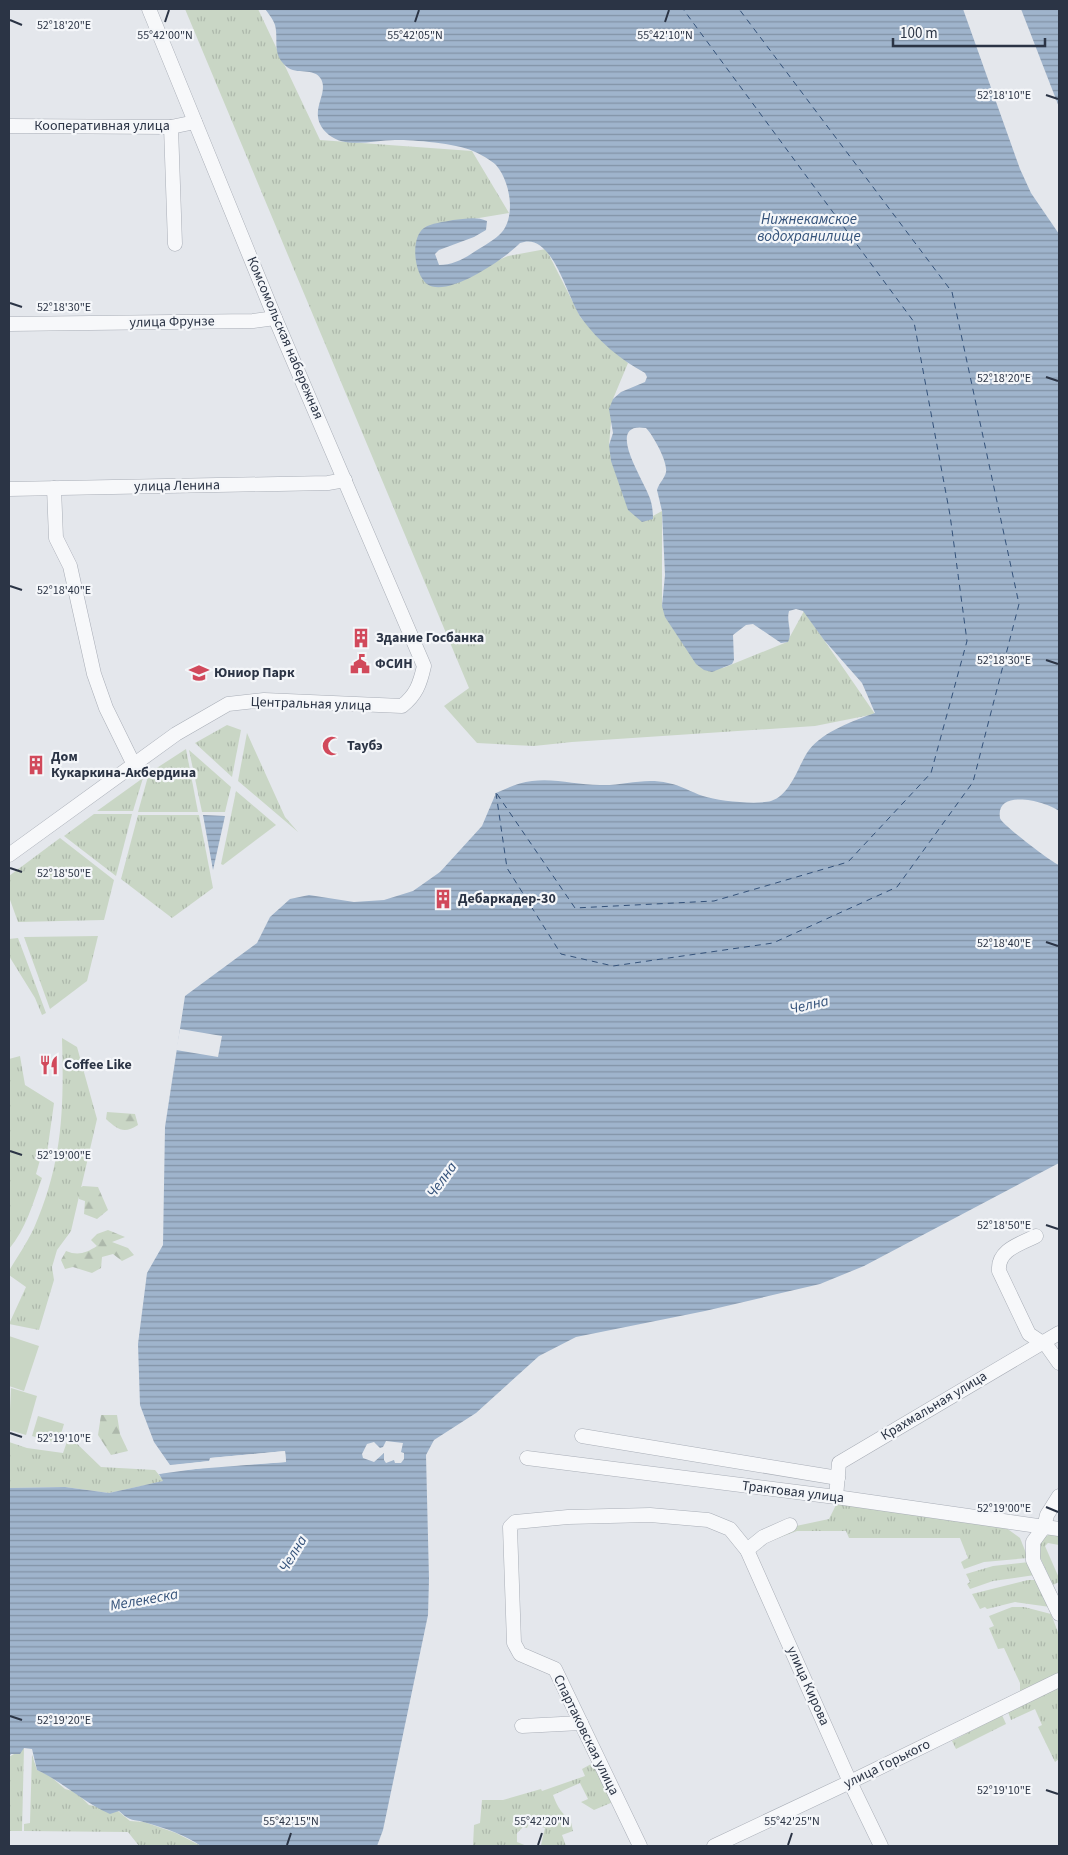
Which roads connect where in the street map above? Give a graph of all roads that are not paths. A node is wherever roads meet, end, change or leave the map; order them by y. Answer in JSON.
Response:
{"nodes":[{"id":1,"x":149,"y":9,"type":"edge"},
{"id":2,"x":195,"y":122,"type":"junction"},
{"id":3,"x":9,"y":126,"type":"edge"},
{"id":4,"x":171,"y":127,"type":"junction"},
{"id":5,"x":175,"y":244,"type":"dead end"},
{"id":6,"x":275,"y":318,"type":"junction"},
{"id":7,"x":9,"y":324,"type":"edge"},
{"id":8,"x":345,"y":480,"type":"junction"},
{"id":9,"x":54,"y":488,"type":"junction"},
{"id":10,"x":9,"y":489,"type":"edge"},
{"id":11,"x":424,"y":666,"type":"joint"},
{"id":12,"x":134,"y":765,"type":"junction"},
{"id":13,"x":9,"y":855,"type":"edge"},
{"id":14,"x":1036,"y":1236,"type":"dead end"},
{"id":15,"x":1059,"y":1333,"type":"edge"},
{"id":16,"x":1040,"y":1343,"type":"junction"},
{"id":17,"x":1059,"y":1363,"type":"edge"},
{"id":18,"x":582,"y":1436,"type":"dead end"},
{"id":19,"x":527,"y":1458,"type":"dead end"},
{"id":20,"x":838,"y":1478,"type":"junction"},
{"id":21,"x":1059,"y":1496,"type":"edge"},
{"id":22,"x":836,"y":1497,"type":"junction"},
{"id":23,"x":790,"y":1526,"type":"dead end"},
{"id":24,"x":1044,"y":1527,"type":"junction"},
{"id":25,"x":1059,"y":1529,"type":"edge"},
{"id":26,"x":747,"y":1550,"type":"junction"},
{"id":27,"x":1059,"y":1614,"type":"edge"},
{"id":28,"x":514,"y":1643,"type":"joint"},
{"id":29,"x":1059,"y":1680,"type":"edge"},
{"id":30,"x":581,"y":1723,"type":"junction"},
{"id":31,"x":522,"y":1726,"type":"dead end"},
{"id":32,"x":850,"y":1782,"type":"junction"},
{"id":33,"x":640,"y":1846,"type":"edge"},
{"id":34,"x":714,"y":1846,"type":"edge"},
{"id":35,"x":881,"y":1846,"type":"edge"}],
"edges":[{"from":1,"to":2,"type":"street","name":"Комсомольская набережная"},
{"from":2,"to":4,"type":"street","name":"Кооперативная улица"},
{"from":2,"to":6,"type":"street","name":"Комсомольская набережная"},
{"from":3,"to":4,"type":"street","name":"Кооперативная улица"},
{"from":4,"to":5,"type":"street"},
{"from":6,"to":7,"type":"street","name":"улица Фрунзе"},
{"from":6,"to":8,"type":"street","name":"Комсомольская набережная"},
{"from":8,"to":9,"type":"street","name":"улица Ленина"},
{"from":8,"to":11,"type":"street","name":"Комсомольская набережная"},
{"from":9,"to":10,"type":"street","name":"улица Ленина"},
{"from":9,"to":12,"type":"street"},
{"from":11,"to":12,"type":"street","name":"Центральная улица"},
{"from":12,"to":13,"type":"street","name":"Центральная улица"},
{"from":14,"to":16,"type":"street"},
{"from":15,"to":16,"type":"street","name":"Крахмальная улица"},
{"from":16,"to":17,"type":"street"},
{"from":16,"to":20,"type":"street","name":"Крахмальная улица"},
{"from":18,"to":20,"type":"street"},
{"from":19,"to":22,"type":"street","name":"Трактовая улица"},
{"from":20,"to":22,"type":"street","name":"Крахмальная улица"},
{"from":21,"to":24,"type":"street"},
{"from":22,"to":24,"type":"street","name":"Трактовая улица"},
{"from":23,"to":26,"type":"street"},
{"from":24,"to":25,"type":"street","name":"Трактовая улица"},
{"from":24,"to":27,"type":"street"},
{"from":26,"to":28,"type":"street","name":"улица Кирова"},
{"from":26,"to":32,"type":"street","name":"улица Кирова"},
{"from":28,"to":30,"type":"street","name":"Спартаковская улица"},
{"from":29,"to":32,"type":"street","name":"улица Горького"},
{"from":30,"to":31,"type":"street"},
{"from":30,"to":33,"type":"street","name":"Спартаковская улица"},
{"from":32,"to":34,"type":"street","name":"улица Горького"},
{"from":32,"to":35,"type":"street","name":"улица Кирова"}]}
